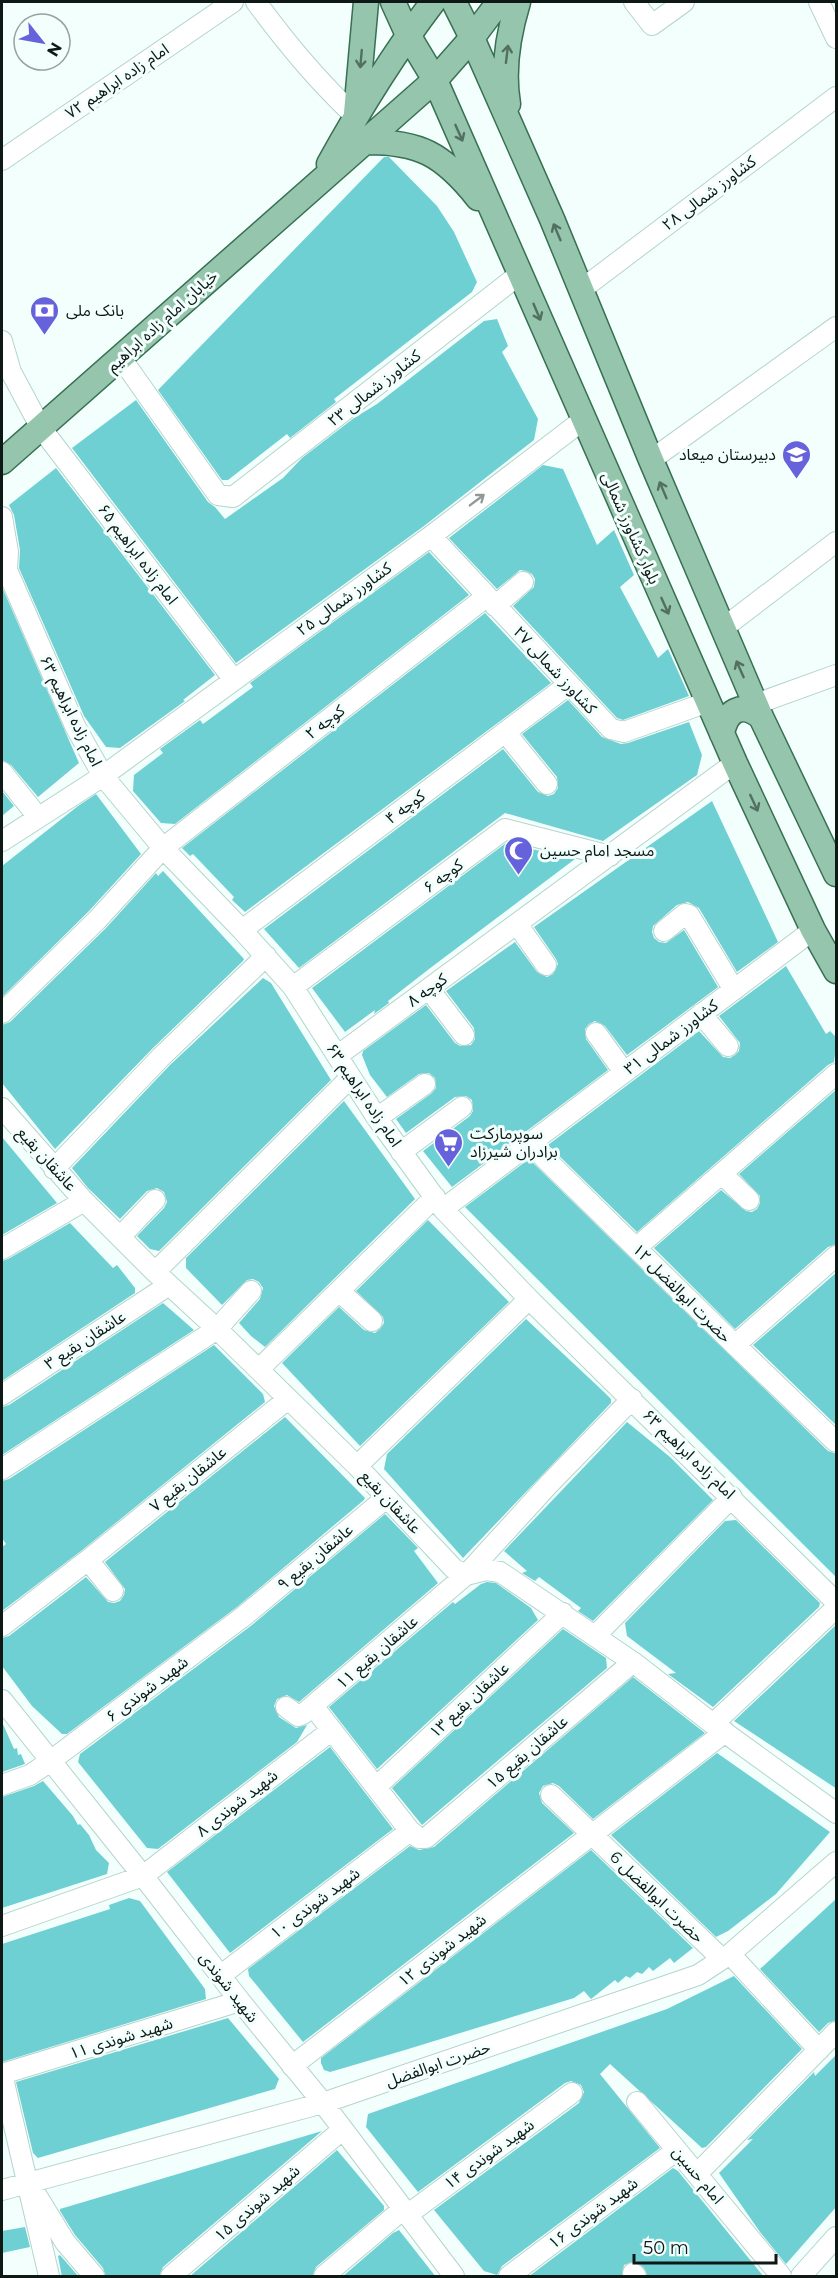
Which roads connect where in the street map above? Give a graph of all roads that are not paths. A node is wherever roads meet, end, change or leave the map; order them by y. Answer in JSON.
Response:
{"nodes":[{"id":1,"x":232,"y":2,"type":"edge"},
{"id":2,"x":256,"y":2,"type":"edge"},
{"id":3,"x":366,"y":2,"type":"edge"},
{"id":4,"x":393,"y":2,"type":"edge"},
{"id":5,"x":433,"y":2,"type":"edge"},
{"id":6,"x":454,"y":2,"type":"edge"},
{"id":7,"x":499,"y":2,"type":"edge"},
{"id":8,"x":518,"y":2,"type":"edge"},
{"id":9,"x":634,"y":2,"type":"edge"},
{"id":10,"x":684,"y":2,"type":"edge"},
{"id":11,"x":819,"y":2,"type":"edge"},
{"id":12,"x":408,"y":35,"type":"junction"},
{"id":13,"x":472,"y":38,"type":"junction"},
{"id":14,"x":837,"y":38,"type":"edge"},
{"id":15,"x":435,"y":80,"type":"junction"},
{"id":16,"x":837,"y":97,"type":"edge"},
{"id":17,"x":356,"y":116,"type":"junction"},
{"id":18,"x":513,"y":133,"type":"junction"},
{"id":19,"x":363,"y":142,"type":"junction"},
{"id":20,"x":2,"y":160,"type":"edge"},
{"id":21,"x":321,"y":180,"type":"junction"},
{"id":22,"x":500,"y":225,"type":"junction"},
{"id":23,"x":520,"y":274,"type":"junction"},
{"id":24,"x":582,"y":289,"type":"junction"},
{"id":25,"x":837,"y":327,"type":"edge"},
{"id":26,"x":2,"y":341,"type":"edge"},
{"id":27,"x":121,"y":358,"type":"junction"},
{"id":28,"x":584,"y":420,"type":"junction"},
{"id":29,"x":41,"y":428,"type":"junction"},
{"id":30,"x":651,"y":460,"type":"junction"},
{"id":31,"x":2,"y":462,"type":"edge"},
{"id":32,"x":2,"y":517,"type":"edge"},
{"id":33,"x":431,"y":536,"type":"junction"},
{"id":34,"x":837,"y":542,"type":"edge"},
{"id":35,"x":523,"y":582,"type":"dead end"},
{"id":36,"x":491,"y":601,"type":"junction"},
{"id":37,"x":722,"y":628,"type":"junction"},
{"id":38,"x":837,"y":675,"type":"edge"},
{"id":39,"x":234,"y":680,"type":"junction"},
{"id":40,"x":568,"y":685,"type":"junction"},
{"id":41,"x":708,"y":702,"type":"junction"},
{"id":42,"x":758,"y":711,"type":"junction"},
{"id":43,"x":505,"y":732,"type":"junction"},
{"id":44,"x":722,"y":734,"type":"junction"},
{"id":45,"x":735,"y":763,"type":"junction"},
{"id":46,"x":2,"y":772,"type":"edge"},
{"id":47,"x":103,"y":776,"type":"junction"},
{"id":48,"x":547,"y":784,"type":"dead end"},
{"id":49,"x":38,"y":817,"type":"junction"},
{"id":50,"x":2,"y":842,"type":"edge"},
{"id":51,"x":163,"y":848,"type":"junction"},
{"id":52,"x":610,"y":856,"type":"junction"},
{"id":53,"x":835,"y":865,"type":"edge"},
{"id":54,"x":517,"y":924,"type":"junction"},
{"id":55,"x":242,"y":930,"type":"junction"},
{"id":56,"x":813,"y":930,"type":"junction"},
{"id":57,"x":664,"y":931,"type":"dead end"},
{"id":58,"x":266,"y":956,"type":"junction"},
{"id":59,"x":546,"y":965,"type":"dead end"},
{"id":60,"x":837,"y":971,"type":"edge"},
{"id":61,"x":293,"y":987,"type":"junction"},
{"id":62,"x":429,"y":988,"type":"junction"},
{"id":63,"x":734,"y":990,"type":"junction"},
{"id":64,"x":2,"y":1013,"type":"edge"},
{"id":65,"x":701,"y":1014,"type":"junction"},
{"id":66,"x":596,"y":1033,"type":"dead end"},
{"id":67,"x":464,"y":1035,"type":"dead end"},
{"id":68,"x":728,"y":1046,"type":"dead end"},
{"id":69,"x":337,"y":1056,"type":"junction"},
{"id":70,"x":624,"y":1072,"type":"junction"},
{"id":71,"x":837,"y":1074,"type":"edge"},
{"id":72,"x":350,"y":1078,"type":"junction"},
{"id":73,"x":425,"y":1084,"type":"dead end"},
{"id":74,"x":462,"y":1107,"type":"dead end"},
{"id":75,"x":2,"y":1108,"type":"edge"},
{"id":76,"x":377,"y":1118,"type":"junction"},
{"id":77,"x":529,"y":1143,"type":"junction"},
{"id":78,"x":401,"y":1152,"type":"junction"},
{"id":79,"x":54,"y":1168,"type":"junction"},
{"id":80,"x":722,"y":1174,"type":"junction"},
{"id":81,"x":155,"y":1200,"type":"dead end"},
{"id":82,"x":749,"y":1200,"type":"dead end"},
{"id":83,"x":84,"y":1201,"type":"junction"},
{"id":84,"x":439,"y":1203,"type":"junction"},
{"id":85,"x":120,"y":1237,"type":"junction"},
{"id":86,"x":636,"y":1248,"type":"junction"},
{"id":87,"x":2,"y":1249,"type":"edge"},
{"id":88,"x":833,"y":1259,"type":"edge"},
{"id":89,"x":162,"y":1279,"type":"junction"},
{"id":90,"x":251,"y":1291,"type":"dead end"},
{"id":91,"x":339,"y":1291,"type":"junction"},
{"id":92,"x":529,"y":1299,"type":"junction"},
{"id":93,"x":372,"y":1321,"type":"dead end"},
{"id":94,"x":217,"y":1329,"type":"junction"},
{"id":95,"x":735,"y":1345,"type":"junction"},
{"id":96,"x":259,"y":1369,"type":"junction"},
{"id":97,"x":2,"y":1395,"type":"edge"},
{"id":98,"x":288,"y":1399,"type":"junction"},
{"id":99,"x":632,"y":1399,"type":"junction"},
{"id":100,"x":836,"y":1439,"type":"edge"},
{"id":101,"x":357,"y":1466,"type":"junction"},
{"id":102,"x":2,"y":1469,"type":"edge"},
{"id":103,"x":732,"y":1497,"type":"junction"},
{"id":104,"x":386,"y":1498,"type":"junction"},
{"id":105,"x":88,"y":1560,"type":"junction"},
{"id":106,"x":466,"y":1575,"type":"junction"},
{"id":107,"x":113,"y":1591,"type":"dead end"},
{"id":108,"x":837,"y":1602,"type":"edge"},
{"id":109,"x":837,"y":1608,"type":"edge"},
{"id":110,"x":563,"y":1613,"type":"junction"},
{"id":111,"x":244,"y":1616,"type":"joint"},
{"id":112,"x":2,"y":1626,"type":"edge"},
{"id":113,"x":596,"y":1635,"type":"junction"},
{"id":114,"x":633,"y":1662,"type":"junction"},
{"id":115,"x":2,"y":1700,"type":"edge"},
{"id":116,"x":313,"y":1706,"type":"junction"},
{"id":117,"x":286,"y":1707,"type":"dead end"},
{"id":118,"x":719,"y":1728,"type":"junction"},
{"id":119,"x":332,"y":1730,"type":"junction"},
{"id":120,"x":50,"y":1762,"type":"junction"},
{"id":121,"x":2,"y":1785,"type":"edge"},
{"id":122,"x":375,"y":1787,"type":"junction"},
{"id":123,"x":551,"y":1795,"type":"dead end"},
{"id":124,"x":837,"y":1812,"type":"edge"},
{"id":125,"x":415,"y":1834,"type":"junction"},
{"id":126,"x":591,"y":1834,"type":"junction"},
{"id":127,"x":835,"y":1867,"type":"edge"},
{"id":128,"x":143,"y":1876,"type":"junction"},
{"id":129,"x":2,"y":1926,"type":"edge"},
{"id":130,"x":726,"y":1957,"type":"junction"},
{"id":131,"x":220,"y":1976,"type":"junction"},
{"id":132,"x":240,"y":2001,"type":"junction"},
{"id":133,"x":837,"y":2032,"type":"edge"},
{"id":134,"x":819,"y":2050,"type":"junction"},
{"id":135,"x":292,"y":2066,"type":"junction"},
{"id":136,"x":2,"y":2074,"type":"edge"},
{"id":137,"x":572,"y":2093,"type":"dead end"},
{"id":138,"x":637,"y":2102,"type":"dead end"},
{"id":139,"x":323,"y":2103,"type":"junction"},
{"id":140,"x":342,"y":2130,"type":"junction"},
{"id":141,"x":677,"y":2150,"type":"junction"},
{"id":142,"x":697,"y":2174,"type":"junction"},
{"id":143,"x":29,"y":2184,"type":"junction"},
{"id":144,"x":2,"y":2190,"type":"edge"},
{"id":145,"x":405,"y":2212,"type":"junction"},
{"id":146,"x":837,"y":2238,"type":"edge"},
{"id":147,"x":65,"y":2242,"type":"junction"},
{"id":148,"x":42,"y":2247,"type":"junction"},
{"id":149,"x":49,"y":2277,"type":"edge"},
{"id":150,"x":94,"y":2277,"type":"edge"},
{"id":151,"x":171,"y":2277,"type":"edge"},
{"id":152,"x":324,"y":2277,"type":"edge"},
{"id":153,"x":454,"y":2277,"type":"edge"},
{"id":154,"x":509,"y":2277,"type":"edge"},
{"id":155,"x":781,"y":2277,"type":"edge"},
{"id":156,"x":801,"y":2277,"type":"edge"}],
"edges":[{"from":1,"to":20,"type":"street","name":"امام زاده ابراهیم ۷۲"},
{"from":2,"to":17,"type":"street"},
{"from":3,"to":17,"type":"main road","one_way":true},
{"from":4,"to":12,"type":"main road","name":"بلوار کشاورز شمالی"},
{"from":5,"to":12,"type":"main road","name":"خیابان امام زاده ابراهیم"},
{"from":6,"to":13,"type":"main road"},
{"from":7,"to":13,"type":"main road","name":"خیابان امام زاده ابراهیم"},
{"from":18,"to":8,"type":"main road","one_way":true},
{"from":9,"to":10,"type":"street"},
{"from":11,"to":14,"type":"street"},
{"from":12,"to":15,"type":"main road","name":"بلوار کشاورز شمالی"},
{"from":12,"to":17,"type":"main road","name":"خیابان امام زاده ابراهیم"},
{"from":13,"to":15,"type":"main road","name":"خیابان امام زاده ابراهیم"},
{"from":13,"to":18,"type":"main road"},
{"from":15,"to":19,"type":"main road","name":"خیابان امام زاده ابراهیم"},
{"from":15,"to":22,"type":"main road","name":"بلوار کشاورز شمالی","one_way":true},
{"from":16,"to":24,"type":"street","name":"کشاورز شمالی ۲۸"},
{"from":17,"to":21,"type":"main road","name":"خیابان امام زاده ابراهیم"},
{"from":24,"to":18,"type":"main road","one_way":true},
{"from":19,"to":21,"type":"main road","name":"خیابان امام زاده ابراهیم"},
{"from":19,"to":22,"type":"main road"},
{"from":21,"to":27,"type":"main road","name":"خیابان امام زاده ابراهیم"},
{"from":22,"to":23,"type":"main road","name":"بلوار کشاورز شمالی"},
{"from":23,"to":27,"type":"street","name":"کشاورز شمالی ۲۳"},
{"from":23,"to":28,"type":"main road","name":"بلوار کشاورز شمالی","one_way":true},
{"from":24,"to":30,"type":"main road"},
{"from":25,"to":30,"type":"street"},
{"from":26,"to":29,"type":"street","name":"امام زاده ابراهیم ۶۵"},
{"from":27,"to":29,"type":"main road","name":"خیابان امام زاده ابراهیم"},
{"from":33,"to":28,"type":"street","name":"کشاورز شمالی ۲۵","one_way":true},
{"from":28,"to":41,"type":"main road","name":"بلوار کشاورز شمالی","one_way":true},
{"from":29,"to":31,"type":"main road","name":"خیابان امام زاده ابراهیم"},
{"from":29,"to":39,"type":"street","name":"امام زاده ابراهیم ۶۵"},
{"from":37,"to":30,"type":"main road","one_way":true},
{"from":32,"to":47,"type":"street","name":"امام زاده ابراهیم ۶۳"},
{"from":33,"to":36,"type":"street","name":"کشاورز شمالی ۲۷"},
{"from":33,"to":39,"type":"street","name":"کشاورز شمالی ۲۵"},
{"from":34,"to":37,"type":"street"},
{"from":35,"to":36,"type":"street","name":"کوچه ۲"},
{"from":36,"to":40,"type":"street","name":"کشاورز شمالی ۲۷"},
{"from":36,"to":51,"type":"street","name":"کوچه ۲"},
{"from":42,"to":37,"type":"main road","one_way":true},
{"from":38,"to":42,"type":"street"},
{"from":39,"to":47,"type":"street","name":"کشاورز شمالی ۲۵"},
{"from":40,"to":41,"type":"street","name":"کشاورز شمالی ۲۷"},
{"from":40,"to":43,"type":"street","name":"کوچه ۴"},
{"from":41,"to":44,"type":"main road","name":"بلوار کشاورز شمالی"},
{"from":42,"to":44,"type":"main road"},
{"from":42,"to":53,"type":"main road"},
{"from":43,"to":48,"type":"street"},
{"from":43,"to":55,"type":"street","name":"کوچه ۴"},
{"from":44,"to":45,"type":"main road","name":"بلوار کشاورز شمالی"},
{"from":45,"to":52,"type":"street","name":"کوچه ۸"},
{"from":45,"to":56,"type":"main road","name":"بلوار کشاورز شمالی","one_way":true},
{"from":46,"to":49,"type":"street"},
{"from":47,"to":49,"type":"street","name":"کشاورز شمالی ۲۵"},
{"from":47,"to":51,"type":"street","name":"امام زاده ابراهیم ۶۳"},
{"from":49,"to":50,"type":"street","name":"کشاورز شمالی ۲۵"},
{"from":51,"to":55,"type":"street","name":"امام زاده ابراهیم ۶۳"},
{"from":51,"to":64,"type":"street","name":"کوچه ۲"},
{"from":52,"to":54,"type":"street","name":"کوچه ۸"},
{"from":52,"to":61,"type":"street","name":"کوچه ۶"},
{"from":54,"to":59,"type":"street"},
{"from":54,"to":62,"type":"street","name":"کوچه ۸"},
{"from":55,"to":58,"type":"street","name":"امام زاده ابراهیم ۶۳"},
{"from":56,"to":60,"type":"main road","name":"بلوار کشاورز شمالی"},
{"from":56,"to":63,"type":"street","name":"کشاورز شمالی ۳۱"},
{"from":57,"to":63,"type":"street"},
{"from":58,"to":61,"type":"street","name":"امام زاده ابراهیم ۶۳"},
{"from":58,"to":79,"type":"street"},
{"from":61,"to":69,"type":"street","name":"امام زاده ابراهیم ۶۳"},
{"from":62,"to":67,"type":"street"},
{"from":62,"to":69,"type":"street","name":"کوچه ۸"},
{"from":63,"to":65,"type":"street","name":"کشاورز شمالی ۳۱"},
{"from":65,"to":68,"type":"street"},
{"from":65,"to":70,"type":"street","name":"کشاورز شمالی ۳۱"},
{"from":66,"to":70,"type":"street"},
{"from":69,"to":72,"type":"street","name":"امام زاده ابراهیم ۶۳"},
{"from":70,"to":77,"type":"street","name":"کشاورز شمالی ۳۱"},
{"from":71,"to":80,"type":"street"},
{"from":72,"to":76,"type":"street","name":"امام زاده ابراهیم ۶۳"},
{"from":72,"to":89,"type":"street","name":"عاشقان بقیع ۳"},
{"from":73,"to":76,"type":"street"},
{"from":74,"to":78,"type":"street"},
{"from":75,"to":79,"type":"street","name":"عاشقان بقیع"},
{"from":76,"to":78,"type":"street","name":"امام زاده ابراهیم ۶۳"},
{"from":77,"to":84,"type":"street","name":"کشاورز شمالی ۳۱"},
{"from":77,"to":86,"type":"street","name":"حضرت ابوالفضل ۱۲"},
{"from":78,"to":84,"type":"street","name":"امام زاده ابراهیم ۶۳"},
{"from":79,"to":83,"type":"street","name":"عاشقان بقیع"},
{"from":80,"to":82,"type":"street"},
{"from":80,"to":86,"type":"street"},
{"from":81,"to":85,"type":"street"},
{"from":83,"to":85,"type":"street","name":"عاشقان بقیع"},
{"from":83,"to":87,"type":"street"},
{"from":84,"to":91,"type":"street","name":"کشاورز شمالی ۳۱"},
{"from":84,"to":92,"type":"street","name":"امام زاده ابراهیم ۶۳"},
{"from":85,"to":89,"type":"street","name":"عاشقان بقیع"},
{"from":86,"to":95,"type":"street","name":"حضرت ابوالفضل ۱۲"},
{"from":88,"to":95,"type":"street"},
{"from":89,"to":94,"type":"street","name":"عاشقان بقیع"},
{"from":89,"to":97,"type":"street","name":"عاشقان بقیع ۳"},
{"from":90,"to":94,"type":"street"},
{"from":91,"to":93,"type":"street"},
{"from":91,"to":96,"type":"street","name":"کشاورز شمالی ۳۱"},
{"from":92,"to":99,"type":"street","name":"امام زاده ابراهیم ۶۳"},
{"from":92,"to":101,"type":"street"},
{"from":94,"to":96,"type":"street","name":"عاشقان بقیع"},
{"from":94,"to":102,"type":"street"},
{"from":95,"to":100,"type":"street","name":"حضرت ابوالفضل ۱۲"},
{"from":96,"to":98,"type":"street","name":"عاشقان بقیع"},
{"from":98,"to":101,"type":"street","name":"عاشقان بقیع"},
{"from":98,"to":105,"type":"street","name":"عاشقان بقیع ۷"},
{"from":99,"to":103,"type":"street","name":"امام زاده ابراهیم ۶۳"},
{"from":99,"to":106,"type":"street","name":"عاشقان بقیع ۱۱"},
{"from":101,"to":104,"type":"street","name":"عاشقان بقیع"},
{"from":103,"to":108,"type":"street","name":"امام زاده ابراهیم ۶۳"},
{"from":103,"to":113,"type":"street"},
{"from":104,"to":106,"type":"street","name":"عاشقان بقیع"},
{"from":104,"to":111,"type":"street","name":"عاشقان بقیع ۹"},
{"from":105,"to":107,"type":"street"},
{"from":105,"to":112,"type":"street","name":"عاشقان بقیع ۷"},
{"from":106,"to":110,"type":"street"},
{"from":106,"to":116,"type":"street","name":"عاشقان بقیع ۱۱"},
{"from":109,"to":118,"type":"street","name":"شهید شوندی ۱۲"},
{"from":110,"to":113,"type":"street"},
{"from":110,"to":122,"type":"street","name":"عاشقان بقیع ۱۳"},
{"from":111,"to":120,"type":"street","name":"شهید شوندی ۶"},
{"from":113,"to":114,"type":"street"},
{"from":114,"to":118,"type":"street"},
{"from":114,"to":125,"type":"street","name":"عاشقان بقیع ۱۵"},
{"from":115,"to":120,"type":"street","name":"شهید شوندی"},
{"from":116,"to":117,"type":"street"},
{"from":116,"to":119,"type":"street"},
{"from":118,"to":124,"type":"street"},
{"from":118,"to":126,"type":"street","name":"شهید شوندی ۱۲"},
{"from":119,"to":122,"type":"street"},
{"from":119,"to":128,"type":"street","name":"شهید شوندی ۸"},
{"from":120,"to":121,"type":"street","name":"شهید شوندی ۶"},
{"from":120,"to":128,"type":"street","name":"شهید شوندی"},
{"from":122,"to":125,"type":"street"},
{"from":123,"to":126,"type":"street","name":"حضرت ابوالفضل 6"},
{"from":125,"to":131,"type":"street","name":"شهید شوندی ۱۰"},
{"from":126,"to":130,"type":"street","name":"حضرت ابوالفضل 6"},
{"from":126,"to":135,"type":"street","name":"شهید شوندی ۱۲"},
{"from":127,"to":130,"type":"street","name":"حضرت ابوالفضل"},
{"from":128,"to":129,"type":"street","name":"شهید شوندی ۸"},
{"from":128,"to":131,"type":"street","name":"شهید شوندی"},
{"from":130,"to":134,"type":"street","name":"حضرت ابوالفضل 6"},
{"from":130,"to":139,"type":"street","name":"حضرت ابوالفضل"},
{"from":131,"to":132,"type":"street","name":"شهید شوندی"},
{"from":132,"to":135,"type":"street","name":"شهید شوندی"},
{"from":132,"to":136,"type":"street","name":"شهید شوندی ۱۱"},
{"from":133,"to":134,"type":"street"},
{"from":134,"to":142,"type":"street"},
{"from":135,"to":139,"type":"street","name":"شهید شوندی"},
{"from":136,"to":143,"type":"street"},
{"from":137,"to":145,"type":"street","name":"شهید شوندی ۱۴"},
{"from":138,"to":141,"type":"street","name":"امام حسین"},
{"from":139,"to":140,"type":"street","name":"شهید شوندی"},
{"from":139,"to":143,"type":"street","name":"حضرت ابوالفضل"},
{"from":140,"to":145,"type":"street","name":"شهید شوندی"},
{"from":140,"to":151,"type":"street","name":"شهید شوندی ۱۵"},
{"from":141,"to":142,"type":"street","name":"امام حسین"},
{"from":141,"to":154,"type":"street","name":"شهید شوندی ۱۶"},
{"from":142,"to":155,"type":"street","name":"امام حسین"},
{"from":143,"to":144,"type":"street","name":"حضرت ابوالفضل"},
{"from":143,"to":147,"type":"street"},
{"from":143,"to":148,"type":"street"},
{"from":145,"to":152,"type":"street","name":"شهید شوندی ۱۴"},
{"from":145,"to":153,"type":"street","name":"شهید شوندی"},
{"from":146,"to":156,"type":"street"},
{"from":147,"to":148,"type":"street"},
{"from":147,"to":150,"type":"street"},
{"from":148,"to":149,"type":"street"}]}
